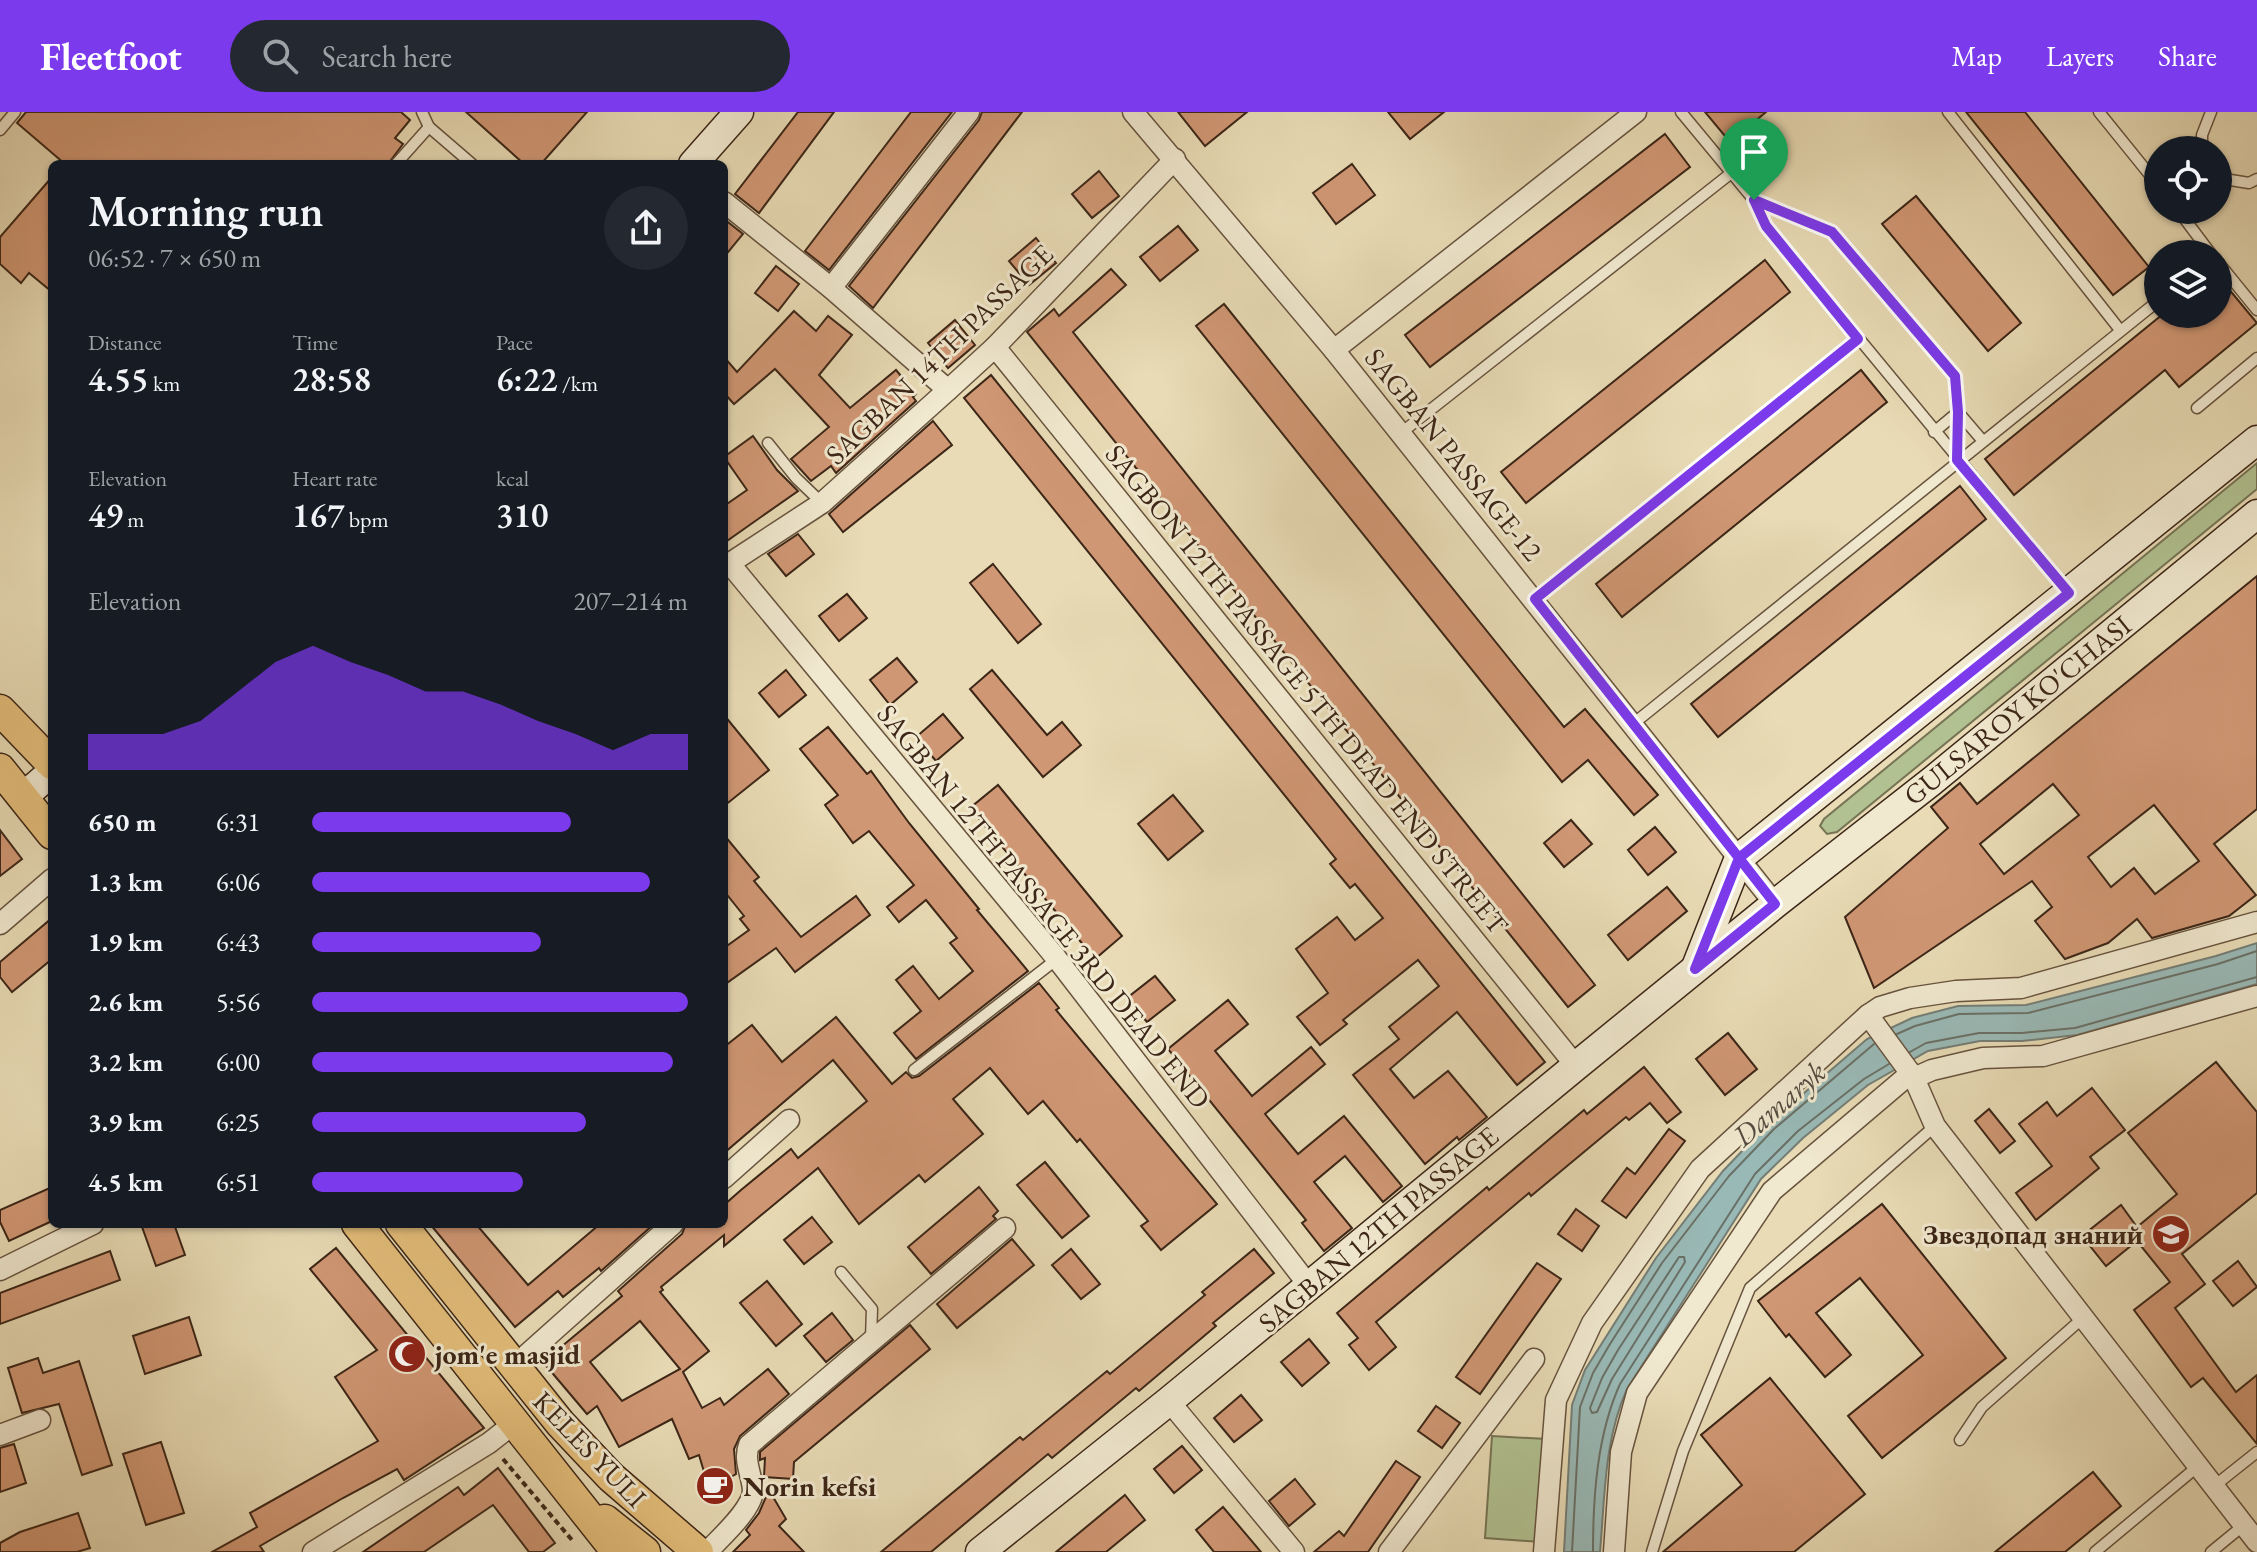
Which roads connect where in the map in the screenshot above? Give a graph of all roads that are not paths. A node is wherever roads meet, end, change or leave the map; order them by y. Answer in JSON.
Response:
{"nodes":[{"id":1,"x":15,"y":112,"type":"edge"},
{"id":2,"x":422,"y":112,"type":"edge"},
{"id":3,"x":739,"y":112,"type":"edge"},
{"id":4,"x":969,"y":112,"type":"edge"},
{"id":5,"x":1133,"y":112,"type":"edge"},
{"id":6,"x":1636,"y":112,"type":"edge"},
{"id":7,"x":1681,"y":112,"type":"edge"},
{"id":8,"x":1948,"y":112,"type":"edge"},
{"id":9,"x":2099,"y":112,"type":"edge"},
{"id":10,"x":2211,"y":112,"type":"edge"},
{"id":11,"x":429,"y":127,"type":"junction"},
{"id":12,"x":0,"y":130,"type":"edge"},
{"id":13,"x":2202,"y":136,"type":"edge"},
{"id":14,"x":1174,"y":158,"type":"junction"},
{"id":15,"x":400,"y":160,"type":"edge"},
{"id":16,"x":467,"y":160,"type":"edge"},
{"id":17,"x":697,"y":160,"type":"edge"},
{"id":18,"x":2144,"y":168,"type":"edge"},
{"id":19,"x":1730,"y":174,"type":"junction"},
{"id":20,"x":2257,"y":179,"type":"edge"},
{"id":21,"x":2232,"y":180,"type":"edge"},
{"id":22,"x":1754,"y":200,"type":"junction"},
{"id":23,"x":728,"y":205,"type":"edge"},
{"id":24,"x":2232,"y":279,"type":"edge"},
{"id":25,"x":831,"y":288,"type":"junction"},
{"id":26,"x":2257,"y":310,"type":"edge"},
{"id":27,"x":2144,"y":312,"type":"edge"},
{"id":28,"x":2120,"y":330,"type":"junction"},
{"id":29,"x":1858,"y":339,"type":"junction"},
{"id":30,"x":995,"y":347,"type":"junction"},
{"id":31,"x":1334,"y":350,"type":"junction"},
{"id":32,"x":2257,"y":358,"type":"edge"},
{"id":33,"x":948,"y":390,"type":"junction"},
{"id":34,"x":2197,"y":408,"type":"dead end"},
{"id":35,"x":1958,"y":412,"type":"junction"},
{"id":36,"x":1934,"y":432,"type":"junction"},
{"id":37,"x":1401,"y":433,"type":"junction"},
{"id":38,"x":1982,"y":440,"type":"junction"},
{"id":39,"x":2257,"y":440,"type":"edge"},
{"id":40,"x":768,"y":443,"type":"dead end"},
{"id":41,"x":1957,"y":460,"type":"junction"},
{"id":42,"x":822,"y":503,"type":"junction"},
{"id":43,"x":2257,"y":514,"type":"edge"},
{"id":44,"x":728,"y":564,"type":"edge"},
{"id":45,"x":728,"y":566,"type":"edge"},
{"id":46,"x":2069,"y":593,"type":"junction"},
{"id":47,"x":1535,"y":599,"type":"junction"},
{"id":48,"x":0,"y":710,"type":"edge"},
{"id":49,"x":1633,"y":724,"type":"junction"},
{"id":50,"x":48,"y":760,"type":"edge"},
{"id":51,"x":0,"y":769,"type":"edge"},
{"id":52,"x":48,"y":775,"type":"edge"},
{"id":53,"x":23,"y":797,"type":"junction"},
{"id":54,"x":48,"y":829,"type":"edge"},
{"id":55,"x":1739,"y":858,"type":"junction"},
{"id":56,"x":48,"y":882,"type":"edge"},
{"id":57,"x":1775,"y":904,"type":"junction"},
{"id":58,"x":2257,"y":922,"type":"edge"},
{"id":59,"x":0,"y":924,"type":"edge"},
{"id":60,"x":1057,"y":959,"type":"junction"},
{"id":61,"x":1695,"y":969,"type":"junction"},
{"id":62,"x":2257,"y":996,"type":"edge"},
{"id":63,"x":1868,"y":1015,"type":"junction"},
{"id":64,"x":1576,"y":1066,"type":"junction"},
{"id":65,"x":914,"y":1070,"type":"dead end"},
{"id":66,"x":1912,"y":1076,"type":"junction"},
{"id":67,"x":789,"y":1120,"type":"dead end"},
{"id":68,"x":1935,"y":1126,"type":"junction"},
{"id":69,"x":728,"y":1174,"type":"edge"},
{"id":70,"x":85,"y":1228,"type":"edge"},
{"id":71,"x":360,"y":1228,"type":"edge"},
{"id":72,"x":404,"y":1228,"type":"edge"},
{"id":73,"x":669,"y":1228,"type":"edge"},
{"id":74,"x":1005,"y":1228,"type":"dead end"},
{"id":75,"x":0,"y":1270,"type":"edge"},
{"id":76,"x":841,"y":1272,"type":"dead end"},
{"id":77,"x":1310,"y":1287,"type":"junction"},
{"id":78,"x":2084,"y":1317,"type":"junction"},
{"id":79,"x":870,"y":1341,"type":"junction"},
{"id":80,"x":1534,"y":1359,"type":"dead end"},
{"id":81,"x":513,"y":1367,"type":"junction"},
{"id":82,"x":1169,"y":1401,"type":"junction"},
{"id":83,"x":40,"y":1420,"type":"dead end"},
{"id":84,"x":513,"y":1424,"type":"junction"},
{"id":85,"x":0,"y":1435,"type":"edge"},
{"id":86,"x":1960,"y":1440,"type":"dead end"},
{"id":87,"x":2257,"y":1452,"type":"edge"},
{"id":88,"x":2197,"y":1467,"type":"junction"},
{"id":89,"x":2213,"y":1487,"type":"junction"},
{"id":90,"x":566,"y":1489,"type":"junction"},
{"id":91,"x":2244,"y":1525,"type":"junction"},
{"id":92,"x":2257,"y":1542,"type":"edge"},
{"id":93,"x":313,"y":1552,"type":"edge"},
{"id":94,"x":617,"y":1552,"type":"edge"},
{"id":95,"x":645,"y":1552,"type":"edge"},
{"id":96,"x":698,"y":1552,"type":"edge"},
{"id":97,"x":707,"y":1552,"type":"edge"},
{"id":98,"x":980,"y":1552,"type":"edge"},
{"id":99,"x":1294,"y":1552,"type":"edge"},
{"id":100,"x":1389,"y":1552,"type":"edge"},
{"id":101,"x":1544,"y":1552,"type":"edge"},
{"id":102,"x":1614,"y":1552,"type":"edge"},
{"id":103,"x":1652,"y":1552,"type":"edge"},
{"id":104,"x":2095,"y":1552,"type":"edge"},
{"id":105,"x":2211,"y":1552,"type":"edge"}],
"edges":[{"from":1,"to":12,"type":"lane"},
{"from":2,"to":11,"type":"lane"},
{"from":3,"to":17,"type":"main road"},
{"from":4,"to":25,"type":"street"},
{"from":5,"to":14,"type":"street","name":"SAGBAN PASSAGE-12"},
{"from":6,"to":31,"type":"street"},
{"from":7,"to":19,"type":"lane"},
{"from":8,"to":28,"type":"lane"},
{"from":9,"to":18,"type":"lane"},
{"from":10,"to":13,"type":"lane"},
{"from":11,"to":15,"type":"lane"},
{"from":11,"to":16,"type":"lane"},
{"from":14,"to":30,"type":"street","name":"SAGBAN 14TH PASSAGE"},
{"from":14,"to":31,"type":"street","name":"SAGBAN PASSAGE-12"},
{"from":19,"to":22,"type":"lane"},
{"from":19,"to":37,"type":"lane"},
{"from":20,"to":21,"type":"lane"},
{"from":22,"to":29,"type":"lane"},
{"from":22,"to":35,"type":"lane"},
{"from":23,"to":25,"type":"street"},
{"from":24,"to":26,"type":"lane"},
{"from":25,"to":33,"type":"street"},
{"from":27,"to":28,"type":"lane"},
{"from":28,"to":38,"type":"lane"},
{"from":29,"to":36,"type":"lane"},
{"from":29,"to":47,"type":"lane"},
{"from":30,"to":33,"type":"street","name":"SAGBAN 14TH PASSAGE"},
{"from":30,"to":64,"type":"street","name":"SAGBON 12TH PASSAGE 5TH DEAD END STREET"},
{"from":31,"to":37,"type":"street","name":"SAGBAN PASSAGE-12"},
{"from":32,"to":34,"type":"lane"},
{"from":33,"to":42,"type":"street","name":"SAGBAN 14TH PASSAGE"},
{"from":35,"to":36,"type":"lane"},
{"from":35,"to":38,"type":"lane"},
{"from":35,"to":41,"type":"lane"},
{"from":36,"to":41,"type":"lane"},
{"from":37,"to":47,"type":"street","name":"SAGBAN PASSAGE-12"},
{"from":38,"to":41,"type":"lane"},
{"from":39,"to":46,"type":"main road"},
{"from":40,"to":42,"type":"lane"},
{"from":41,"to":46,"type":"lane"},
{"from":41,"to":49,"type":"lane"},
{"from":42,"to":44,"type":"street","name":"SAGBAN 14TH PASSAGE"},
{"from":43,"to":57,"type":"main road","name":"GULSAROY KO'CHASI"},
{"from":45,"to":60,"type":"street","name":"SAGBAN 12TH PASSAGE 3RD DEAD END"},
{"from":46,"to":55,"type":"main road"},
{"from":47,"to":49,"type":"street","name":"SAGBAN PASSAGE-12"},
{"from":48,"to":50,"type":"main road"},
{"from":49,"to":55,"type":"street","name":"SAGBAN PASSAGE-12"},
{"from":51,"to":53,"type":"main road"},
{"from":52,"to":53,"type":"main road"},
{"from":53,"to":54,"type":"main road"},
{"from":55,"to":57,"type":"street","name":"SAGBAN PASSAGE-12"},
{"from":55,"to":61,"type":"main road"},
{"from":56,"to":59,"type":"street"},
{"from":57,"to":61,"type":"main road","name":"SAGBAN 12TH PASSAGE"},
{"from":58,"to":63,"type":"street"},
{"from":60,"to":65,"type":"lane"},
{"from":60,"to":77,"type":"street","name":"SAGBAN 12TH PASSAGE 3RD DEAD END"},
{"from":61,"to":64,"type":"main road","name":"SAGBAN 12TH PASSAGE"},
{"from":62,"to":66,"type":"street"},
{"from":63,"to":66,"type":"street"},
{"from":63,"to":101,"type":"street"},
{"from":64,"to":77,"type":"main road","name":"SAGBAN 12TH PASSAGE"},
{"from":66,"to":68,"type":"street"},
{"from":66,"to":102,"type":"street"},
{"from":67,"to":69,"type":"street"},
{"from":68,"to":78,"type":"street"},
{"from":68,"to":103,"type":"lane"},
{"from":70,"to":75,"type":"street"},
{"from":71,"to":84,"type":"main road","name":"KELES YULI"},
{"from":72,"to":81,"type":"main road","name":"KELES YULI"},
{"from":73,"to":81,"type":"street"},
{"from":74,"to":79,"type":"street"},
{"from":76,"to":79,"type":"lane"},
{"from":77,"to":82,"type":"main road","name":"SAGBAN 12TH PASSAGE"},
{"from":78,"to":86,"type":"lane"},
{"from":78,"to":88,"type":"street"},
{"from":79,"to":97,"type":"street"},
{"from":80,"to":100,"type":"street"},
{"from":81,"to":96,"type":"main road","name":"KELES YULI"},
{"from":82,"to":98,"type":"main road","name":"SAGBAN 12TH PASSAGE"},
{"from":82,"to":99,"type":"street"},
{"from":83,"to":85,"type":"street"},
{"from":84,"to":90,"type":"main road","name":"KELES YULI"},
{"from":84,"to":93,"type":"street"},
{"from":87,"to":89,"type":"lane"},
{"from":88,"to":89,"type":"street"},
{"from":88,"to":104,"type":"lane"},
{"from":89,"to":91,"type":"street"},
{"from":90,"to":94,"type":"main road","name":"KELES YULI"},
{"from":90,"to":95,"type":"main road"},
{"from":91,"to":92,"type":"street"},
{"from":91,"to":105,"type":"lane"}]}
